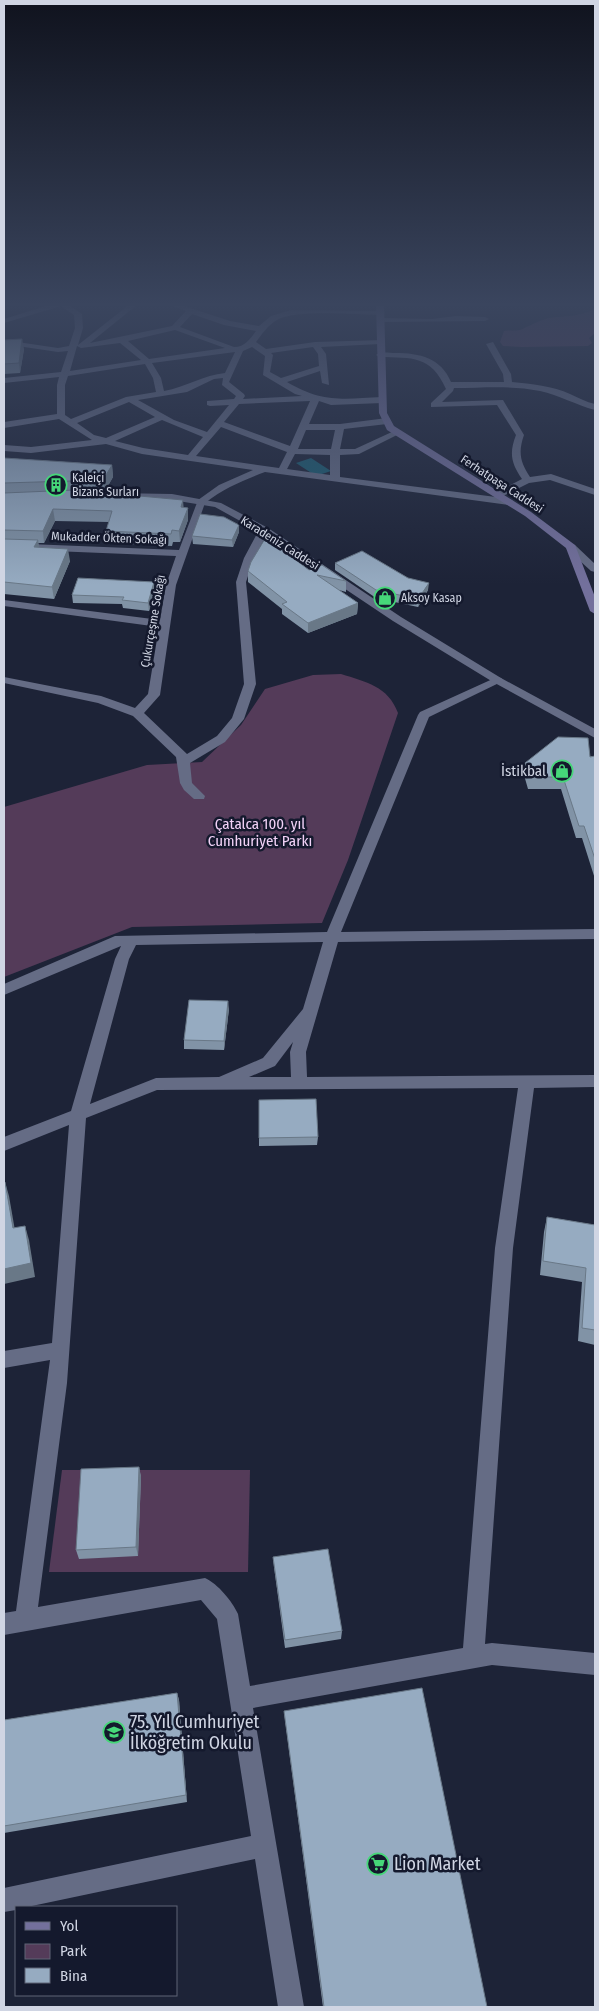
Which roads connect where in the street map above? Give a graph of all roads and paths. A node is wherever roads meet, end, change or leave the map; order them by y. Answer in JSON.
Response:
{"nodes":[{"id":1,"x":61,"y":398,"type":"edge"},
{"id":2,"x":136,"y":398,"type":"edge"},
{"id":3,"x":239,"y":398,"type":"edge"},
{"id":4,"x":316,"y":398,"type":"junction"},
{"id":5,"x":441,"y":398,"type":"edge"},
{"id":6,"x":571,"y":398,"type":"edge"},
{"id":7,"x":129,"y":399,"type":"junction"},
{"id":8,"x":202,"y":399,"type":"dead end"},
{"id":9,"x":382,"y":400,"type":"joint"},
{"id":10,"x":210,"y":403,"type":"junction"},
{"id":11,"x":235,"y":403,"type":"junction"},
{"id":12,"x":595,"y":408,"type":"edge"},
{"id":13,"x":228,"y":412,"type":"junction"},
{"id":14,"x":61,"y":416,"type":"junction"},
{"id":15,"x":162,"y":417,"type":"junction"},
{"id":16,"x":70,"y":422,"type":"junction"},
{"id":17,"x":219,"y":422,"type":"junction"},
{"id":18,"x":387,"y":422,"type":"junction"},
{"id":19,"x":4,"y":425,"type":"edge"},
{"id":20,"x":302,"y":427,"type":"junction"},
{"id":21,"x":340,"y":427,"type":"junction"},
{"id":22,"x":397,"y":433,"type":"junction"},
{"id":23,"x":209,"y":436,"type":"junction"},
{"id":24,"x":106,"y":441,"type":"junction"},
{"id":25,"x":4,"y":448,"type":"edge"},
{"id":26,"x":294,"y":451,"type":"junction"},
{"id":27,"x":334,"y":453,"type":"junction"},
{"id":28,"x":190,"y":458,"type":"junction"},
{"id":29,"x":283,"y":468,"type":"junction"},
{"id":30,"x":265,"y":469,"type":"junction"},
{"id":31,"x":335,"y":479,"type":"junction"},
{"id":32,"x":527,"y":480,"type":"junction"},
{"id":33,"x":595,"y":492,"type":"edge"},
{"id":34,"x":498,"y":495,"type":"junction"},
{"id":35,"x":100,"y":496,"type":"edge"},
{"id":36,"x":201,"y":502,"type":"junction"},
{"id":37,"x":509,"y":502,"type":"junction"},
{"id":38,"x":264,"y":530,"type":"junction"},
{"id":39,"x":4,"y":546,"type":"edge"},
{"id":40,"x":570,"y":547,"type":"junction"},
{"id":41,"x":183,"y":554,"type":"junction"},
{"id":42,"x":595,"y":569,"type":"edge"},
{"id":43,"x":4,"y":603,"type":"edge"},
{"id":44,"x":595,"y":611,"type":"edge"},
{"id":45,"x":165,"y":624,"type":"junction"},
{"id":46,"x":4,"y":680,"type":"edge"},
{"id":47,"x":497,"y":680,"type":"junction"},
{"id":48,"x":551,"y":709,"type":"junction"},
{"id":49,"x":137,"y":713,"type":"junction"},
{"id":50,"x":595,"y":721,"type":"edge"},
{"id":51,"x":595,"y":734,"type":"edge"},
{"id":52,"x":184,"y":761,"type":"junction"},
{"id":53,"x":199,"y":796,"type":"dead end"},
{"id":54,"x":595,"y":934,"type":"edge"},
{"id":55,"x":332,"y":937,"type":"junction"},
{"id":56,"x":131,"y":940,"type":"junction"},
{"id":57,"x":4,"y":990,"type":"edge"},
{"id":58,"x":312,"y":1006,"type":"junction"},
{"id":59,"x":595,"y":1081,"type":"edge"},
{"id":60,"x":527,"y":1082,"type":"junction"},
{"id":61,"x":300,"y":1083,"type":"junction"},
{"id":62,"x":218,"y":1084,"type":"junction"},
{"id":63,"x":78,"y":1116,"type":"junction"},
{"id":64,"x":4,"y":1144,"type":"edge"},
{"id":65,"x":61,"y":1350,"type":"junction"},
{"id":66,"x":4,"y":1359,"type":"edge"},
{"id":67,"x":26,"y":1619,"type":"junction"},
{"id":68,"x":4,"y":1624,"type":"edge"},
{"id":69,"x":473,"y":1657,"type":"junction"},
{"id":70,"x":595,"y":1664,"type":"edge"},
{"id":71,"x":241,"y":1699,"type":"junction"},
{"id":72,"x":265,"y":1845,"type":"junction"},
{"id":73,"x":4,"y":1900,"type":"edge"},
{"id":74,"x":291,"y":2007,"type":"edge"}],
"edges":[{"from":1,"to":14,"type":"street"},
{"from":2,"to":7,"type":"street"},
{"from":3,"to":11,"type":"street"},
{"from":4,"to":9,"type":"street"},
{"from":4,"to":11,"type":"street"},
{"from":4,"to":20,"type":"street"},
{"from":5,"to":32,"type":"street"},
{"from":6,"to":12,"type":"street"},
{"from":7,"to":15,"type":"street"},
{"from":7,"to":16,"type":"street"},
{"from":8,"to":10,"type":"street"},
{"from":9,"to":18,"type":"main road","name":"Ferhatpaşa Caddesi"},
{"from":10,"to":11,"type":"street"},
{"from":10,"to":13,"type":"street"},
{"from":11,"to":13,"type":"street"},
{"from":13,"to":17,"type":"street"},
{"from":14,"to":16,"type":"street"},
{"from":14,"to":19,"type":"street"},
{"from":15,"to":23,"type":"street"},
{"from":15,"to":24,"type":"street"},
{"from":16,"to":24,"type":"street"},
{"from":17,"to":23,"type":"street"},
{"from":17,"to":26,"type":"street"},
{"from":18,"to":21,"type":"street"},
{"from":18,"to":22,"type":"main road","name":"Ferhatpaşa Caddesi"},
{"from":20,"to":21,"type":"street"},
{"from":20,"to":26,"type":"street"},
{"from":21,"to":27,"type":"street"},
{"from":22,"to":27,"type":"street"},
{"from":22,"to":34,"type":"main road","name":"Ferhatpaşa Caddesi"},
{"from":23,"to":28,"type":"street"},
{"from":24,"to":25,"type":"street"},
{"from":24,"to":28,"type":"street"},
{"from":26,"to":27,"type":"street"},
{"from":26,"to":29,"type":"street"},
{"from":27,"to":31,"type":"street"},
{"from":28,"to":30,"type":"street"},
{"from":29,"to":30,"type":"street"},
{"from":29,"to":31,"type":"street"},
{"from":30,"to":36,"type":"street"},
{"from":31,"to":37,"type":"street"},
{"from":32,"to":33,"type":"street"},
{"from":32,"to":34,"type":"street"},
{"from":34,"to":37,"type":"main road","name":"Ferhatpaşa Caddesi"},
{"from":35,"to":36,"type":"street","name":"Karadeniz Caddesi"},
{"from":36,"to":38,"type":"street","name":"Karadeniz Caddesi"},
{"from":36,"to":41,"type":"street","name":"Çukurçeşme Sokağı"},
{"from":37,"to":40,"type":"main road","name":"Ferhatpaşa Caddesi"},
{"from":38,"to":47,"type":"street","name":"Karadeniz Caddesi"},
{"from":38,"to":52,"type":"street"},
{"from":39,"to":41,"type":"street","name":"Mukadder Ökten Sokağı"},
{"from":40,"to":42,"type":"street"},
{"from":40,"to":44,"type":"main road"},
{"from":41,"to":45,"type":"street","name":"Çukurçeşme Sokağı"},
{"from":43,"to":45,"type":"street"},
{"from":45,"to":49,"type":"street","name":"Çukurçeşme Sokağı"},
{"from":46,"to":49,"type":"street"},
{"from":47,"to":48,"type":"street","name":"Karadeniz Caddesi"},
{"from":47,"to":55,"type":"street"},
{"from":48,"to":50,"type":"street","name":"Karadeniz Caddesi"},
{"from":48,"to":51,"type":"street","name":"Karadeniz Caddesi"},
{"from":49,"to":52,"type":"street"},
{"from":52,"to":53,"type":"street"},
{"from":54,"to":55,"type":"street"},
{"from":55,"to":56,"type":"street"},
{"from":55,"to":58,"type":"street"},
{"from":56,"to":57,"type":"street"},
{"from":56,"to":63,"type":"street"},
{"from":58,"to":61,"type":"street"},
{"from":58,"to":62,"type":"street"},
{"from":59,"to":60,"type":"street"},
{"from":60,"to":61,"type":"street"},
{"from":60,"to":69,"type":"street"},
{"from":61,"to":62,"type":"street"},
{"from":62,"to":63,"type":"street"},
{"from":63,"to":64,"type":"street"},
{"from":63,"to":65,"type":"street"},
{"from":65,"to":66,"type":"street"},
{"from":65,"to":67,"type":"street"},
{"from":67,"to":68,"type":"street"},
{"from":67,"to":71,"type":"street"},
{"from":69,"to":70,"type":"street"},
{"from":69,"to":71,"type":"street"},
{"from":71,"to":72,"type":"street"},
{"from":72,"to":73,"type":"street"},
{"from":72,"to":74,"type":"street"}]}
